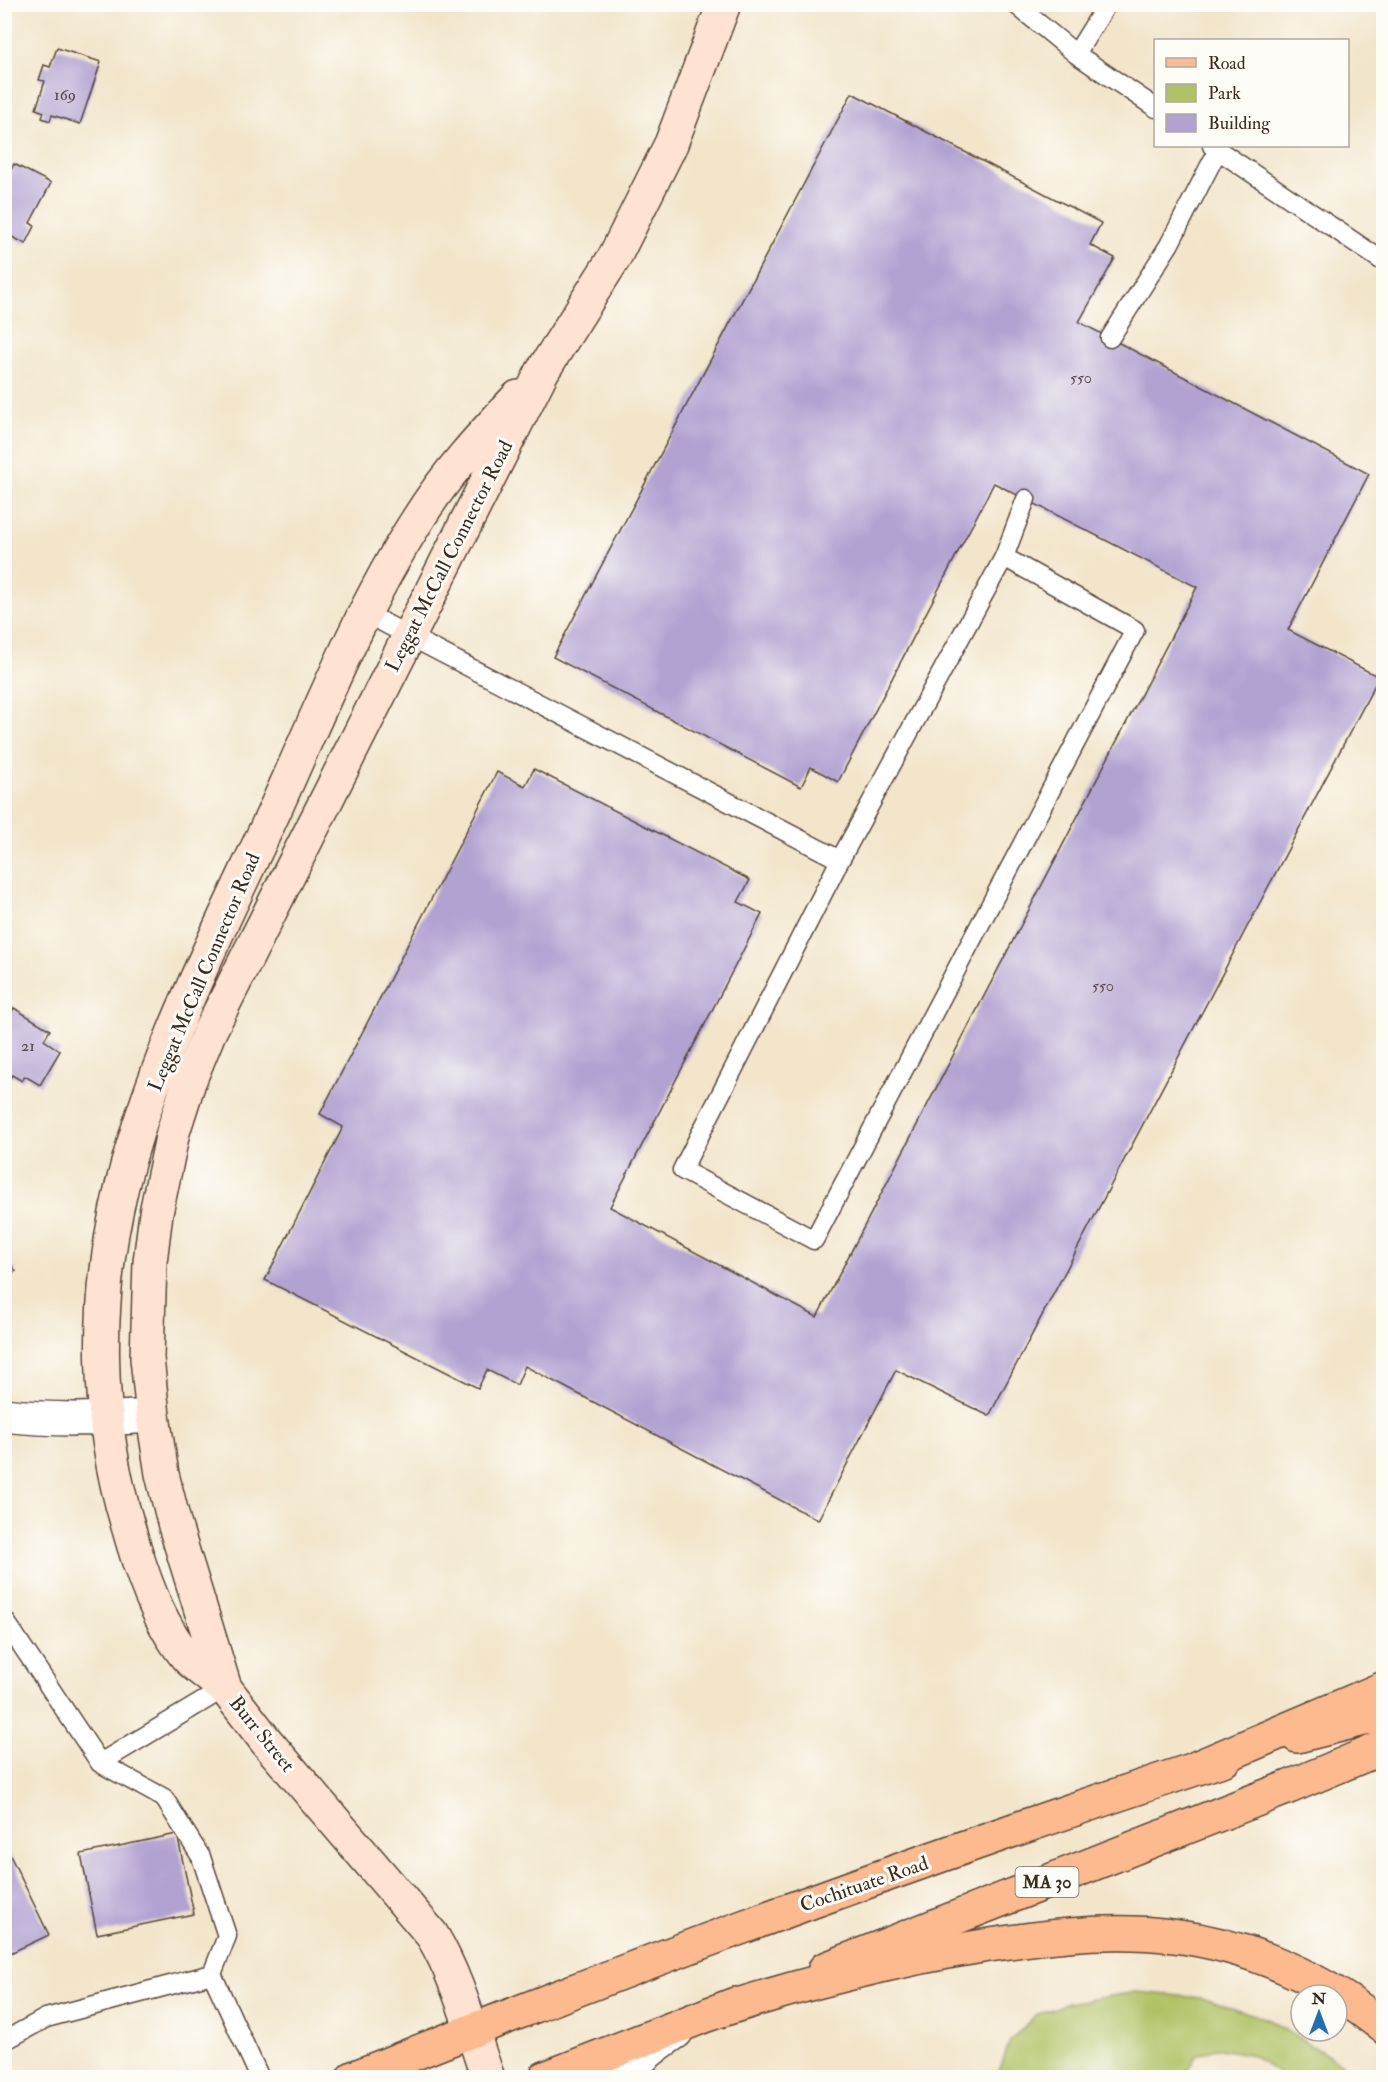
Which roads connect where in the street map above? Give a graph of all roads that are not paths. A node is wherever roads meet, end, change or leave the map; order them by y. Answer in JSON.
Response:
{"nodes":[{"id":1,"x":724,"y":4,"type":"edge"},
{"id":2,"x":1015,"y":4,"type":"edge"},
{"id":3,"x":1107,"y":4,"type":"edge"},
{"id":4,"x":1076,"y":54,"type":"junction"},
{"id":5,"x":1154,"y":107,"type":"edge"},
{"id":6,"x":1215,"y":148,"type":"edge"},
{"id":7,"x":1383,"y":262,"type":"edge"},
{"id":8,"x":1110,"y":338,"type":"dead end"},
{"id":9,"x":542,"y":372,"type":"junction"},
{"id":10,"x":1026,"y":499,"type":"dead end"},
{"id":11,"x":1004,"y":557,"type":"junction"},
{"id":12,"x":365,"y":613,"type":"junction"},
{"id":13,"x":408,"y":636,"type":"junction"},
{"id":14,"x":840,"y":860,"type":"junction"},
{"id":15,"x":4,"y":1415,"type":"edge"},
{"id":16,"x":153,"y":1416,"type":"junction"},
{"id":17,"x":107,"y":1419,"type":"junction"},
{"id":18,"x":4,"y":1618,"type":"edge"},
{"id":19,"x":225,"y":1688,"type":"junction"},
{"id":20,"x":1383,"y":1688,"type":"edge"},
{"id":21,"x":1383,"y":1714,"type":"edge"},
{"id":22,"x":1383,"y":1747,"type":"edge"},
{"id":23,"x":100,"y":1763,"type":"junction"},
{"id":24,"x":1198,"y":1767,"type":"junction"},
{"id":25,"x":212,"y":1974,"type":"junction"},
{"id":26,"x":710,"y":2014,"type":"junction"},
{"id":27,"x":1383,"y":2026,"type":"edge"},
{"id":28,"x":471,"y":2030,"type":"junction"},
{"id":29,"x":4,"y":2041,"type":"edge"},
{"id":30,"x":260,"y":2078,"type":"edge"},
{"id":31,"x":353,"y":2078,"type":"edge"},
{"id":32,"x":488,"y":2078,"type":"edge"},
{"id":33,"x":545,"y":2078,"type":"edge"},
{"id":34,"x":623,"y":2078,"type":"edge"}],
"edges":[{"from":1,"to":9,"type":"street","name":"Leggat McCall Connector Road"},
{"from":2,"to":4,"type":"lane"},
{"from":3,"to":4,"type":"lane"},
{"from":4,"to":5,"type":"lane"},
{"from":6,"to":7,"type":"lane"},
{"from":6,"to":8,"type":"lane"},
{"from":9,"to":12,"type":"street","name":"Leggat McCall Connector Road"},
{"from":9,"to":13,"type":"street","name":"Leggat McCall Connector Road"},
{"from":10,"to":11,"type":"lane"},
{"from":11,"to":14,"type":"lane"},
{"from":11,"to":14,"type":"lane"},
{"from":12,"to":13,"type":"lane"},
{"from":12,"to":17,"type":"street","name":"Leggat McCall Connector Road"},
{"from":13,"to":14,"type":"lane"},
{"from":13,"to":16,"type":"street","name":"Leggat McCall Connector Road"},
{"from":15,"to":17,"type":"street"},
{"from":16,"to":17,"type":"street"},
{"from":16,"to":19,"type":"street","name":"Burr Street"},
{"from":17,"to":19,"type":"street","name":"Leggat McCall Connector Road"},
{"from":18,"to":23,"type":"lane"},
{"from":19,"to":23,"type":"lane"},
{"from":19,"to":28,"type":"street","name":"Burr Street"},
{"from":20,"to":24,"type":"main road"},
{"from":21,"to":24,"type":"main road","name":"Cochituate Road"},
{"from":22,"to":26,"type":"main road","number":"MA 30"},
{"from":23,"to":25,"type":"lane"},
{"from":24,"to":28,"type":"main road","name":"Cochituate Road"},
{"from":25,"to":29,"type":"lane"},
{"from":25,"to":30,"type":"lane"},
{"from":26,"to":27,"type":"main road"},
{"from":26,"to":33,"type":"main road","number":"MA 30"},
{"from":26,"to":34,"type":"street"},
{"from":28,"to":31,"type":"main road","name":"Cochituate Road"},
{"from":28,"to":32,"type":"street","name":"Burr Street"}]}
